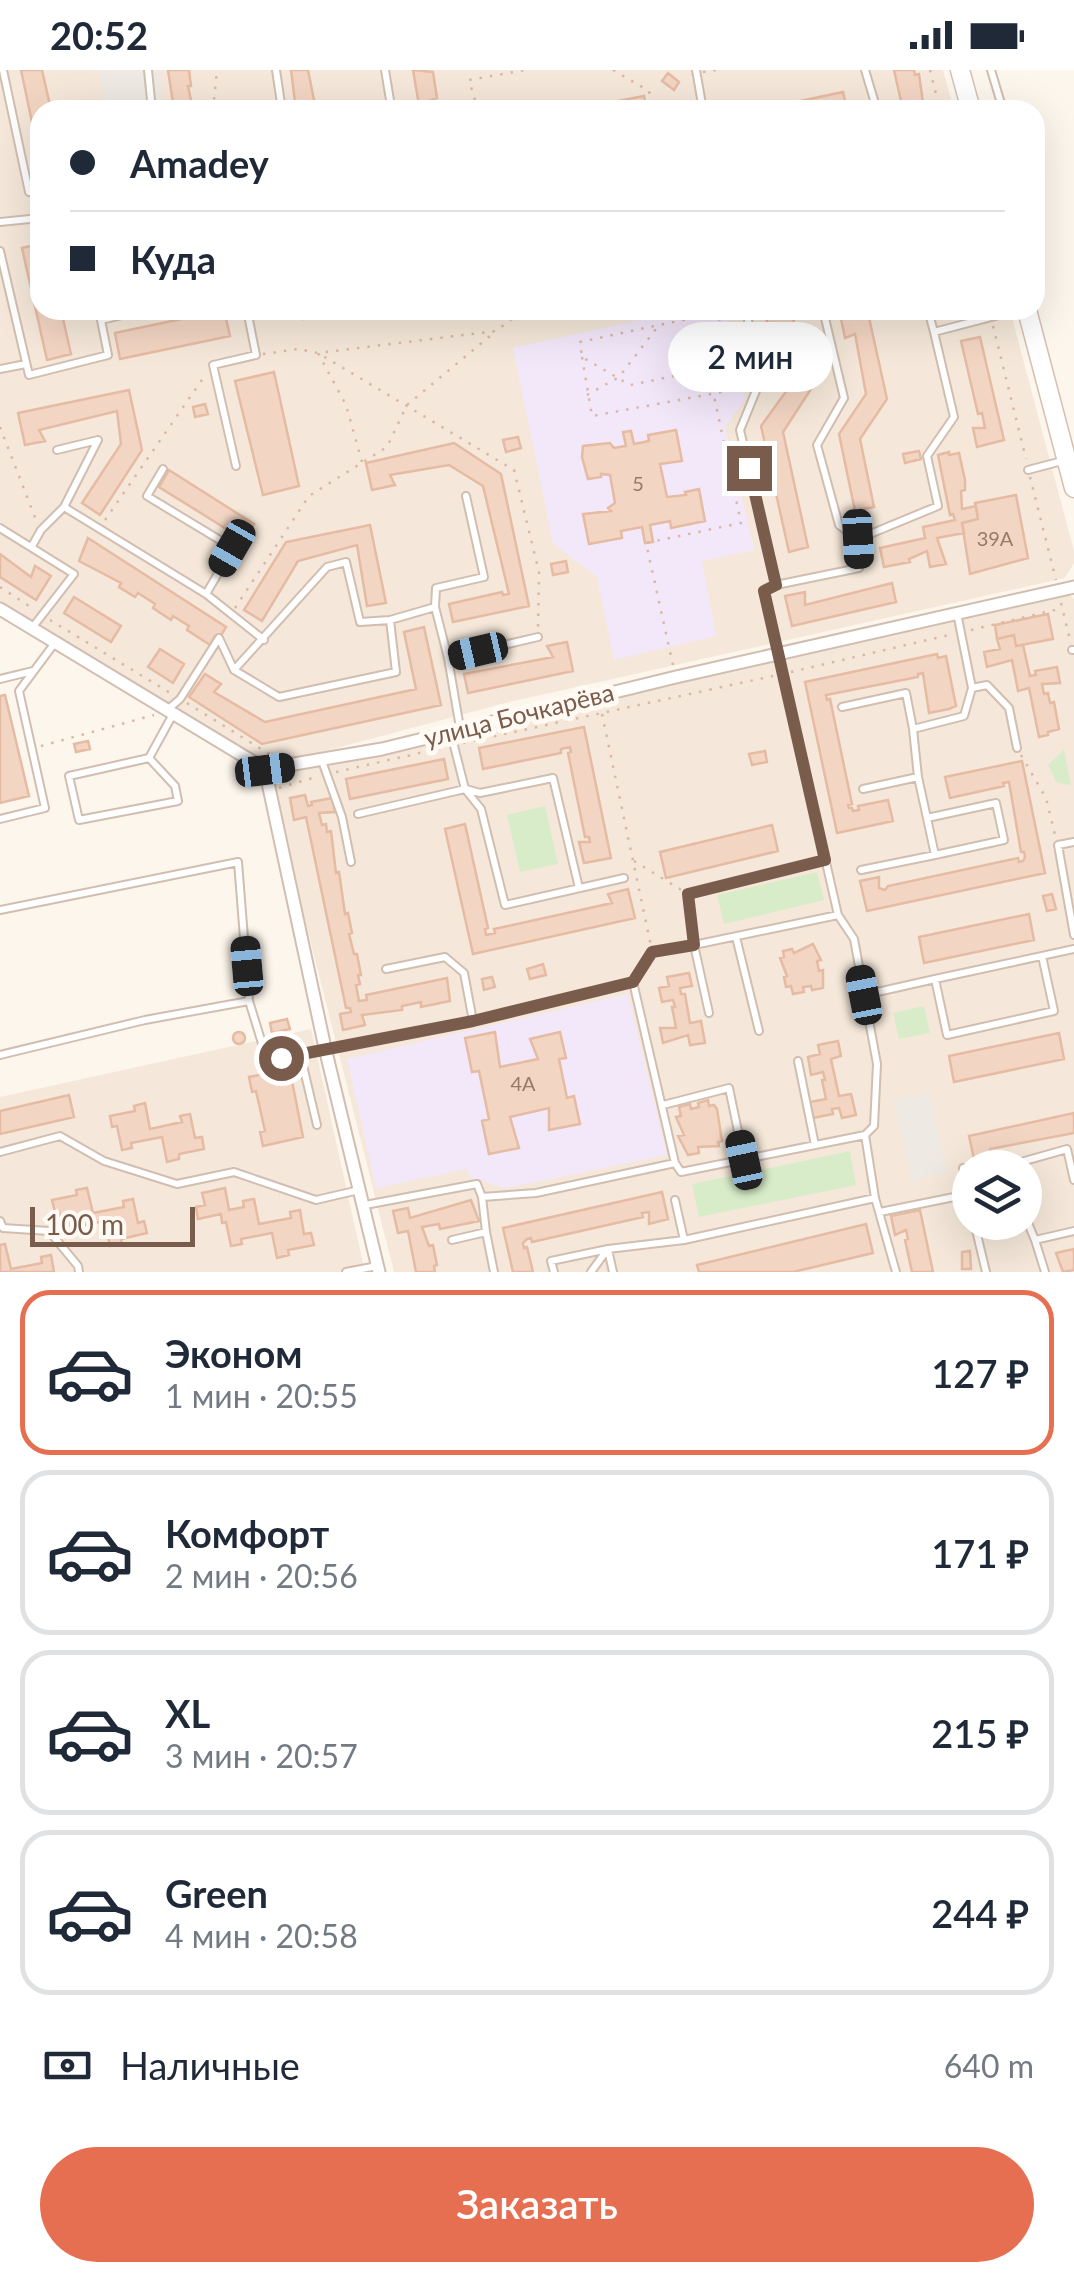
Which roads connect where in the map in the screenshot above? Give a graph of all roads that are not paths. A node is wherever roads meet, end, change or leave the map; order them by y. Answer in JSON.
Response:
{"nodes":[{"id":1,"x":3,"y":70,"type":"edge"},
{"id":2,"x":148,"y":70,"type":"edge"},
{"id":3,"x":276,"y":70,"type":"edge"},
{"id":4,"x":386,"y":70,"type":"edge"},
{"id":5,"x":865,"y":70,"type":"edge"},
{"id":6,"x":960,"y":70,"type":"edge"},
{"id":7,"x":991,"y":70,"type":"edge"},
{"id":8,"x":697,"y":72,"type":"edge"},
{"id":9,"x":151,"y":100,"type":"edge"},
{"id":10,"x":280,"y":100,"type":"edge"},
{"id":11,"x":390,"y":100,"type":"dead end"},
{"id":12,"x":701,"y":100,"type":"edge"},
{"id":13,"x":874,"y":100,"type":"edge"},
{"id":14,"x":969,"y":100,"type":"edge"},
{"id":15,"x":1000,"y":100,"type":"edge"},
{"id":16,"x":29,"y":192,"type":"dead end"},
{"id":17,"x":30,"y":219,"type":"edge"},
{"id":18,"x":0,"y":222,"type":"edge"},
{"id":19,"x":0,"y":251,"type":"edge"},
{"id":20,"x":101,"y":320,"type":"edge"},
{"id":21,"x":248,"y":320,"type":"edge"},
{"id":22,"x":748,"y":320,"type":"edge"},
{"id":23,"x":825,"y":320,"type":"edge"},
{"id":24,"x":931,"y":320,"type":"edge"},
{"id":25,"x":983,"y":320,"type":"edge"},
{"id":26,"x":1030,"y":320,"type":"edge"},
{"id":27,"x":934,"y":332,"type":"junction"},
{"id":28,"x":26,"y":364,"type":"junction"},
{"id":29,"x":0,"y":369,"type":"edge"},
{"id":30,"x":57,"y":450,"type":"dead end"},
{"id":31,"x":1067,"y":459,"type":"junction"},
{"id":32,"x":236,"y":466,"type":"dead end"},
{"id":33,"x":164,"y":470,"type":"dead end"},
{"id":34,"x":1028,"y":470,"type":"road end"},
{"id":35,"x":1074,"y":488,"type":"edge"},
{"id":36,"x":466,"y":496,"type":"dead end"},
{"id":37,"x":64,"y":507,"type":"junction"},
{"id":38,"x":0,"y":528,"type":"edge"},
{"id":39,"x":858,"y":539,"type":"junction"},
{"id":40,"x":32,"y":546,"type":"junction"},
{"id":41,"x":776,"y":585,"type":"junction"},
{"id":42,"x":1074,"y":587,"type":"edge"},
{"id":43,"x":206,"y":594,"type":"junction"},
{"id":44,"x":435,"y":607,"type":"junction"},
{"id":45,"x":0,"y":609,"type":"edge"},
{"id":46,"x":957,"y":613,"type":"junction"},
{"id":47,"x":390,"y":620,"type":"junction"},
{"id":48,"x":31,"y":629,"type":"junction"},
{"id":49,"x":538,"y":636,"type":"road end"},
{"id":50,"x":264,"y":640,"type":"junction"},
{"id":51,"x":54,"y":644,"type":"junction"},
{"id":52,"x":779,"y":655,"type":"junction"},
{"id":53,"x":448,"y":658,"type":"junction"},
{"id":54,"x":34,"y":670,"type":"junction"},
{"id":55,"x":234,"y":670,"type":"junction"},
{"id":56,"x":0,"y":679,"type":"edge"},
{"id":57,"x":972,"y":688,"type":"junction"},
{"id":58,"x":842,"y":707,"type":"dead end"},
{"id":59,"x":168,"y":714,"type":"junction"},
{"id":60,"x":460,"y":728,"type":"junction"},
{"id":61,"x":913,"y":729,"type":"junction"},
{"id":62,"x":1017,"y":748,"type":"road end"},
{"id":63,"x":149,"y":758,"type":"junction"},
{"id":64,"x":322,"y":760,"type":"junction"},
{"id":65,"x":265,"y":770,"type":"junction"},
{"id":66,"x":918,"y":778,"type":"junction"},
{"id":67,"x":465,"y":789,"type":"junction"},
{"id":68,"x":863,"y":789,"type":"dead end"},
{"id":69,"x":358,"y":814,"type":"dead end"},
{"id":70,"x":927,"y":818,"type":"junction"},
{"id":71,"x":0,"y":819,"type":"edge"},
{"id":72,"x":1074,"y":842,"type":"edge"},
{"id":73,"x":935,"y":855,"type":"junction"},
{"id":74,"x":825,"y":860,"type":"junction"},
{"id":75,"x":351,"y":862,"type":"dead end"},
{"id":76,"x":861,"y":870,"type":"dead end"},
{"id":77,"x":624,"y":878,"type":"dead end"},
{"id":78,"x":580,"y":888,"type":"junction"},
{"id":79,"x":0,"y":910,"type":"edge"},
{"id":80,"x":838,"y":915,"type":"junction"},
{"id":81,"x":1074,"y":934,"type":"edge"},
{"id":82,"x":736,"y":937,"type":"junction"},
{"id":83,"x":694,"y":945,"type":"junction"},
{"id":84,"x":1074,"y":948,"type":"edge"},
{"id":85,"x":1042,"y":956,"type":"junction"},
{"id":86,"x":386,"y":970,"type":"dead end"},
{"id":87,"x":934,"y":979,"type":"junction"},
{"id":88,"x":633,"y":982,"type":"junction"},
{"id":89,"x":864,"y":995,"type":"junction"},
{"id":90,"x":250,"y":1001,"type":"junction"},
{"id":91,"x":709,"y":1013,"type":"dead end"},
{"id":92,"x":473,"y":1021,"type":"junction"},
{"id":93,"x":759,"y":1031,"type":"dead end"},
{"id":94,"x":325,"y":1048,"type":"junction"},
{"id":95,"x":300,"y":1053,"type":"junction"},
{"id":96,"x":0,"y":1054,"type":"edge"},
{"id":97,"x":798,"y":1061,"type":"dead end"},
{"id":98,"x":663,"y":1104,"type":"junction"},
{"id":99,"x":317,"y":1125,"type":"dead end"},
{"id":100,"x":864,"y":1134,"type":"junction"},
{"id":101,"x":815,"y":1145,"type":"junction"},
{"id":102,"x":0,"y":1152,"type":"edge"},
{"id":103,"x":1042,"y":1156,"type":"edge"},
{"id":104,"x":744,"y":1160,"type":"junction"},
{"id":105,"x":676,"y":1163,"type":"junction"},
{"id":106,"x":1074,"y":1180,"type":"edge"},
{"id":107,"x":359,"y":1190,"type":"junction"},
{"id":108,"x":482,"y":1197,"type":"junction"},
{"id":109,"x":875,"y":1198,"type":"junction"},
{"id":110,"x":675,"y":1200,"type":"dead end"},
{"id":111,"x":952,"y":1201,"type":"edge"},
{"id":112,"x":362,"y":1205,"type":"junction"},
{"id":113,"x":880,"y":1212,"type":"junction"},
{"id":114,"x":0,"y":1221,"type":"edge"},
{"id":115,"x":1074,"y":1231,"type":"edge"},
{"id":116,"x":486,"y":1232,"type":"junction"},
{"id":117,"x":1042,"y":1238,"type":"edge"},
{"id":118,"x":452,"y":1240,"type":"dead end"},
{"id":119,"x":684,"y":1240,"type":"junction"},
{"id":120,"x":978,"y":1240,"type":"edge"},
{"id":121,"x":1035,"y":1240,"type":"edge"},
{"id":122,"x":608,"y":1248,"type":"junction"},
{"id":123,"x":378,"y":1269,"type":"edge"},
{"id":124,"x":79,"y":1272,"type":"edge"},
{"id":125,"x":346,"y":1272,"type":"edge"},
{"id":126,"x":494,"y":1272,"type":"edge"},
{"id":127,"x":554,"y":1272,"type":"edge"},
{"id":128,"x":591,"y":1272,"type":"edge"},
{"id":129,"x":613,"y":1272,"type":"edge"},
{"id":130,"x":896,"y":1272,"type":"edge"},
{"id":131,"x":986,"y":1272,"type":"edge"},
{"id":132,"x":1045,"y":1272,"type":"edge"}],
"edges":[{"from":1,"to":16,"type":"lane"},
{"from":2,"to":9,"type":"lane"},
{"from":3,"to":10,"type":"lane"},
{"from":4,"to":11,"type":"lane"},
{"from":5,"to":13,"type":"lane"},
{"from":6,"to":14,"type":"street"},
{"from":7,"to":15,"type":"lane"},
{"from":8,"to":12,"type":"lane"},
{"from":17,"to":18,"type":"lane"},
{"from":19,"to":28,"type":"lane"},
{"from":20,"to":28,"type":"lane"},
{"from":21,"to":32,"type":"lane"},
{"from":22,"to":41,"type":"lane"},
{"from":23,"to":39,"type":"lane"},
{"from":24,"to":27,"type":"lane"},
{"from":25,"to":27,"type":"lane"},
{"from":26,"to":31,"type":"street"},
{"from":27,"to":39,"type":"lane"},
{"from":28,"to":29,"type":"lane"},
{"from":30,"to":37,"type":"lane"},
{"from":31,"to":34,"type":"lane"},
{"from":31,"to":35,"type":"street"},
{"from":33,"to":43,"type":"lane"},
{"from":36,"to":44,"type":"lane"},
{"from":37,"to":40,"type":"lane"},
{"from":37,"to":43,"type":"lane"},
{"from":38,"to":40,"type":"lane"},
{"from":39,"to":41,"type":"lane"},
{"from":40,"to":48,"type":"lane"},
{"from":41,"to":52,"type":"lane"},
{"from":42,"to":46,"type":"street","name":"улица Бочкарёва"},
{"from":43,"to":50,"type":"lane"},
{"from":44,"to":47,"type":"lane"},
{"from":44,"to":53,"type":"lane"},
{"from":45,"to":48,"type":"street"},
{"from":46,"to":52,"type":"street","name":"улица Бочкарёва"},
{"from":46,"to":57,"type":"lane"},
{"from":47,"to":50,"type":"lane"},
{"from":47,"to":55,"type":"lane"},
{"from":48,"to":51,"type":"street"},
{"from":49,"to":53,"type":"lane"},
{"from":50,"to":55,"type":"lane"},
{"from":51,"to":54,"type":"lane"},
{"from":51,"to":59,"type":"street"},
{"from":52,"to":60,"type":"street","name":"улица Бочкарёва"},
{"from":52,"to":74,"type":"lane"},
{"from":53,"to":60,"type":"lane"},
{"from":54,"to":56,"type":"lane"},
{"from":54,"to":71,"type":"lane"},
{"from":55,"to":59,"type":"lane"},
{"from":57,"to":61,"type":"lane"},
{"from":57,"to":62,"type":"lane"},
{"from":58,"to":61,"type":"lane"},
{"from":59,"to":63,"type":"lane"},
{"from":59,"to":65,"type":"street"},
{"from":60,"to":64,"type":"street","name":"улица Бочкарёва"},
{"from":60,"to":67,"type":"lane"},
{"from":61,"to":66,"type":"lane"},
{"from":63,"to":63,"type":"lane"},
{"from":64,"to":65,"type":"street","name":"улица Бочкарёва"},
{"from":64,"to":75,"type":"lane"},
{"from":65,"to":94,"type":"street"},
{"from":66,"to":68,"type":"lane"},
{"from":66,"to":70,"type":"lane"},
{"from":67,"to":69,"type":"lane"},
{"from":67,"to":78,"type":"lane"},
{"from":67,"to":78,"type":"lane"},
{"from":70,"to":73,"type":"lane"},
{"from":70,"to":73,"type":"lane"},
{"from":72,"to":81,"type":"lane"},
{"from":73,"to":76,"type":"lane"},
{"from":74,"to":80,"type":"lane"},
{"from":74,"to":83,"type":"lane"},
{"from":77,"to":78,"type":"lane"},
{"from":79,"to":90,"type":"lane"},
{"from":80,"to":82,"type":"lane"},
{"from":80,"to":89,"type":"lane"},
{"from":82,"to":83,"type":"lane"},
{"from":82,"to":93,"type":"lane"},
{"from":83,"to":88,"type":"lane"},
{"from":83,"to":91,"type":"lane"},
{"from":84,"to":85,"type":"lane"},
{"from":85,"to":87,"type":"lane"},
{"from":85,"to":87,"type":"lane"},
{"from":86,"to":92,"type":"lane"},
{"from":87,"to":89,"type":"lane"},
{"from":88,"to":92,"type":"lane"},
{"from":88,"to":98,"type":"lane"},
{"from":89,"to":100,"type":"lane"},
{"from":90,"to":95,"type":"lane"},
{"from":90,"to":96,"type":"lane"},
{"from":92,"to":94,"type":"lane"},
{"from":94,"to":95,"type":"lane"},
{"from":94,"to":107,"type":"street"},
{"from":95,"to":99,"type":"lane"},
{"from":97,"to":101,"type":"lane"},
{"from":98,"to":104,"type":"lane"},
{"from":98,"to":105,"type":"lane"},
{"from":100,"to":101,"type":"lane"},
{"from":100,"to":109,"type":"lane"},
{"from":101,"to":104,"type":"lane"},
{"from":102,"to":107,"type":"lane"},
{"from":103,"to":106,"type":"lane"},
{"from":104,"to":105,"type":"lane"},
{"from":105,"to":108,"type":"lane"},
{"from":107,"to":112,"type":"street"},
{"from":108,"to":112,"type":"lane"},
{"from":108,"to":116,"type":"lane"},
{"from":109,"to":113,"type":"lane"},
{"from":109,"to":119,"type":"lane"},
{"from":110,"to":119,"type":"lane"},
{"from":111,"to":113,"type":"lane"},
{"from":112,"to":123,"type":"street"},
{"from":113,"to":130,"type":"lane"},
{"from":114,"to":124,"type":"lane"},
{"from":115,"to":117,"type":"lane"},
{"from":116,"to":118,"type":"lane"},
{"from":116,"to":126,"type":"lane"},
{"from":119,"to":122,"type":"lane"},
{"from":120,"to":131,"type":"lane"},
{"from":121,"to":132,"type":"lane"},
{"from":122,"to":127,"type":"lane"},
{"from":122,"to":128,"type":"lane"},
{"from":122,"to":129,"type":"lane"},
{"from":123,"to":125,"type":"lane"}]}
